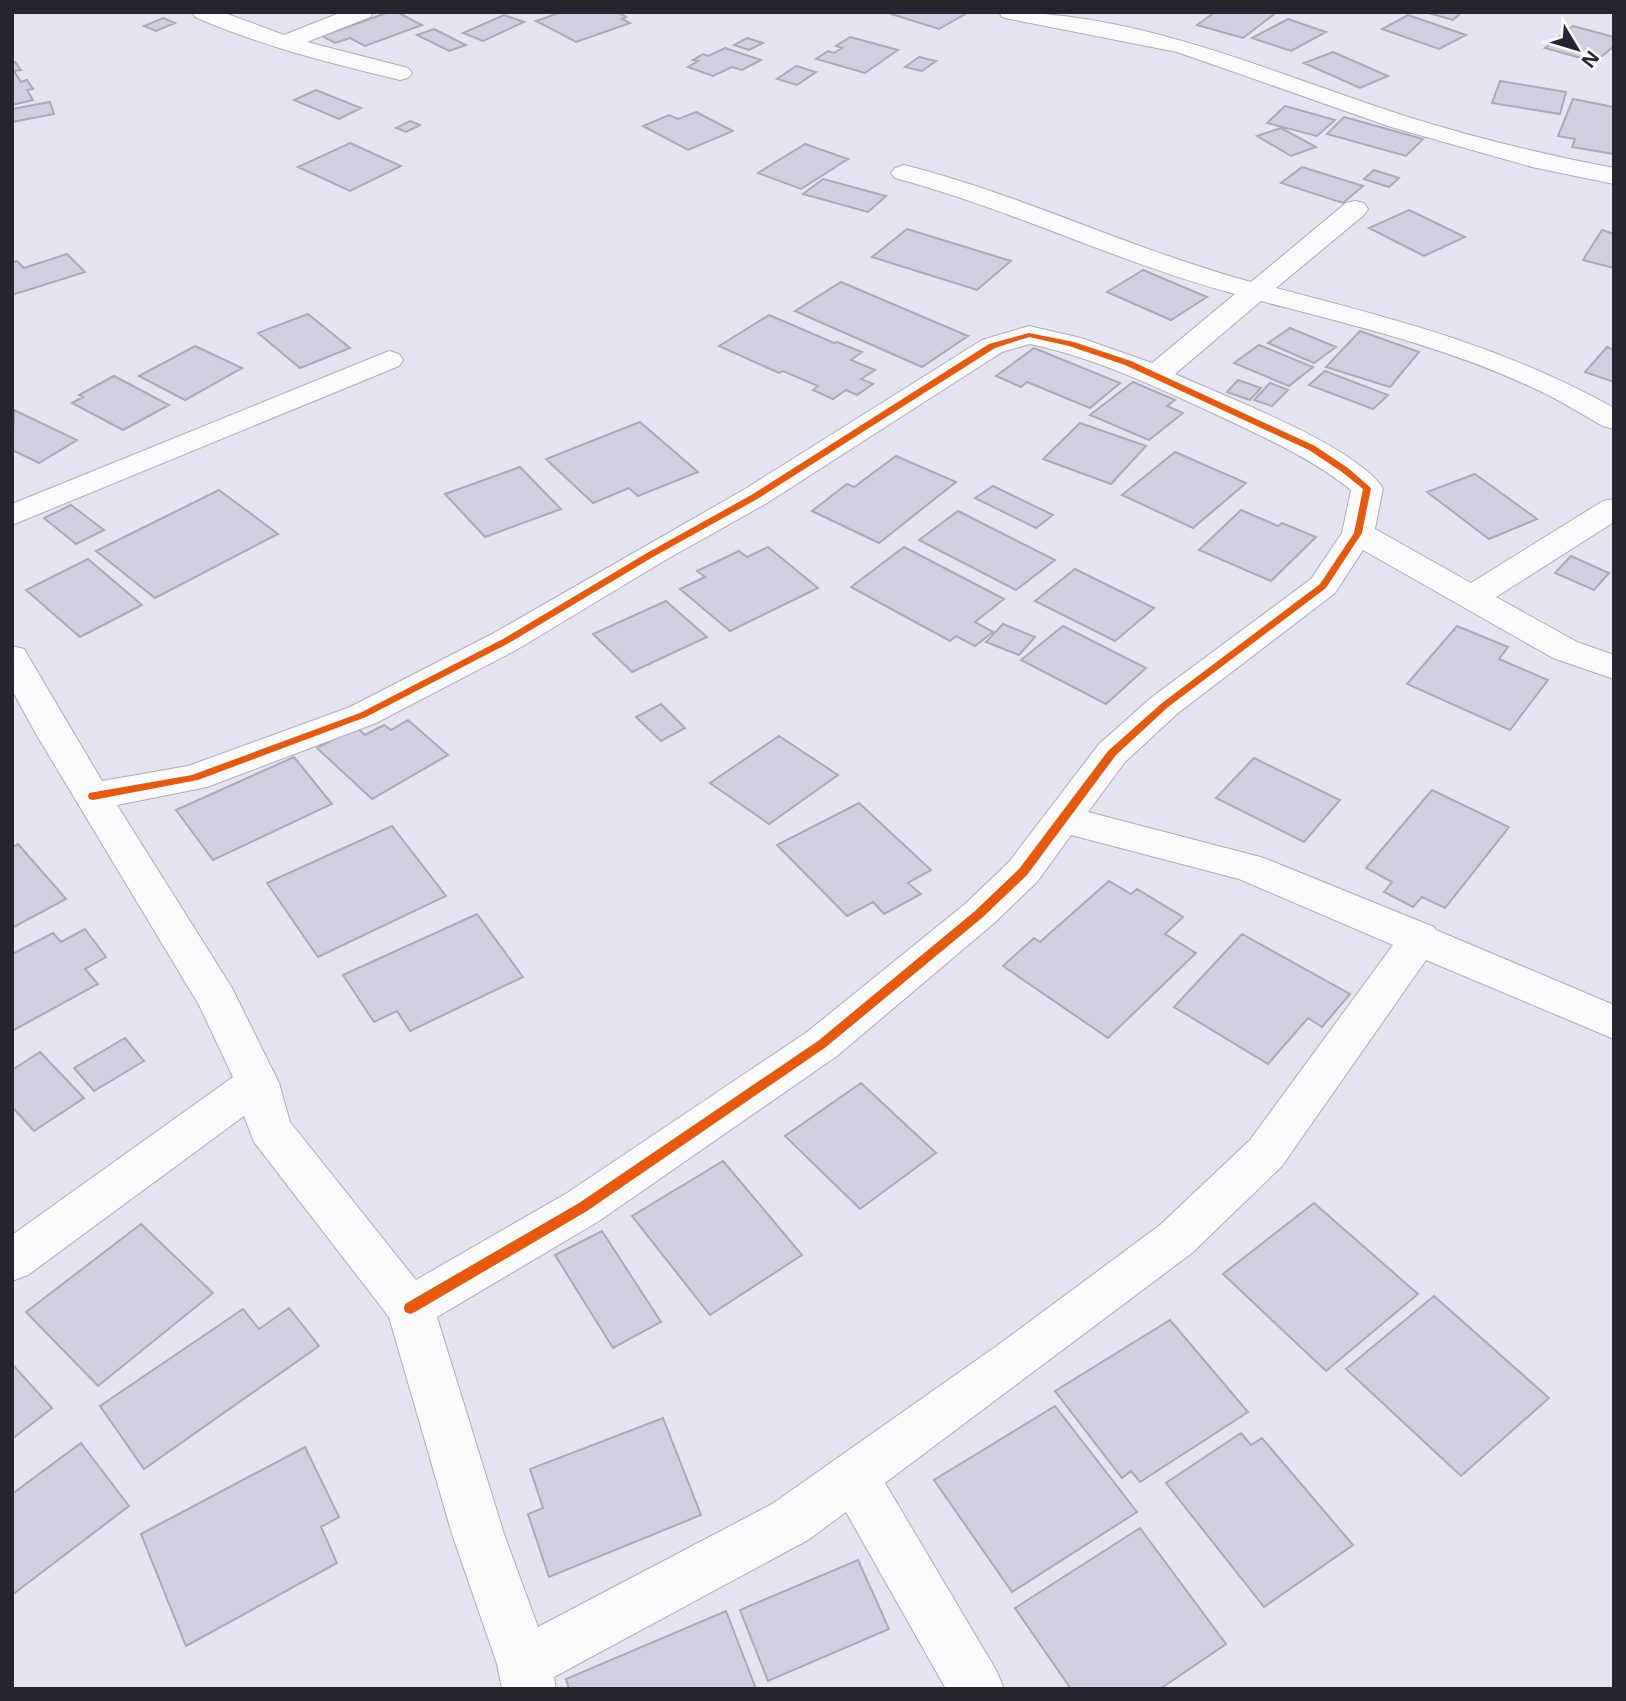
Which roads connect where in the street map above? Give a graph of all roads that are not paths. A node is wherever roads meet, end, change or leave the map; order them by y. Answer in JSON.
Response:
{"nodes":[{"id":1,"x":203,"y":12,"type":"edge"},
{"id":2,"x":362,"y":12,"type":"edge"},
{"id":3,"x":1010,"y":12,"type":"edge"},
{"id":4,"x":285,"y":43,"type":"junction"},
{"id":5,"x":400,"y":74,"type":"dead end"},
{"id":6,"x":904,"y":173,"type":"dead end"},
{"id":7,"x":1614,"y":176,"type":"edge"},
{"id":8,"x":1355,"y":209,"type":"dead end"},
{"id":9,"x":1256,"y":291,"type":"junction"},
{"id":10,"x":389,"y":359,"type":"dead end"},
{"id":11,"x":1154,"y":376,"type":"junction"},
{"id":12,"x":1614,"y":420,"type":"edge"},
{"id":13,"x":1614,"y":508,"type":"edge"},
{"id":14,"x":12,"y":515,"type":"edge"},
{"id":15,"x":1358,"y":533,"type":"junction"},
{"id":16,"x":1472,"y":597,"type":"junction"},
{"id":17,"x":12,"y":657,"type":"edge"},
{"id":18,"x":1614,"y":668,"type":"edge"},
{"id":19,"x":93,"y":796,"type":"junction"},
{"id":20,"x":1062,"y":819,"type":"junction"},
{"id":21,"x":1420,"y":938,"type":"junction"},
{"id":22,"x":1614,"y":1023,"type":"edge"},
{"id":23,"x":257,"y":1083,"type":"junction"},
{"id":24,"x":12,"y":1261,"type":"edge"},
{"id":25,"x":410,"y":1308,"type":"junction"},
{"id":26,"x":853,"y":1477,"type":"junction"},
{"id":27,"x":526,"y":1677,"type":"edge"},
{"id":28,"x":977,"y":1689,"type":"edge"}],
"edges":[{"from":1,"to":4,"type":"street"},
{"from":2,"to":4,"type":"street"},
{"from":3,"to":7,"type":"street"},
{"from":4,"to":5,"type":"street"},
{"from":6,"to":9,"type":"street"},
{"from":8,"to":9,"type":"street"},
{"from":9,"to":11,"type":"street"},
{"from":9,"to":12,"type":"street"},
{"from":10,"to":14,"type":"street"},
{"from":11,"to":15,"type":"street"},
{"from":11,"to":19,"type":"street"},
{"from":13,"to":16,"type":"street"},
{"from":15,"to":16,"type":"street"},
{"from":15,"to":20,"type":"street"},
{"from":16,"to":18,"type":"street"},
{"from":17,"to":19,"type":"street"},
{"from":19,"to":23,"type":"street"},
{"from":20,"to":21,"type":"street"},
{"from":20,"to":25,"type":"street"},
{"from":21,"to":22,"type":"street"},
{"from":21,"to":26,"type":"street"},
{"from":23,"to":24,"type":"street"},
{"from":23,"to":25,"type":"street"},
{"from":25,"to":27,"type":"street"},
{"from":26,"to":27,"type":"street"},
{"from":26,"to":28,"type":"street"}]}
